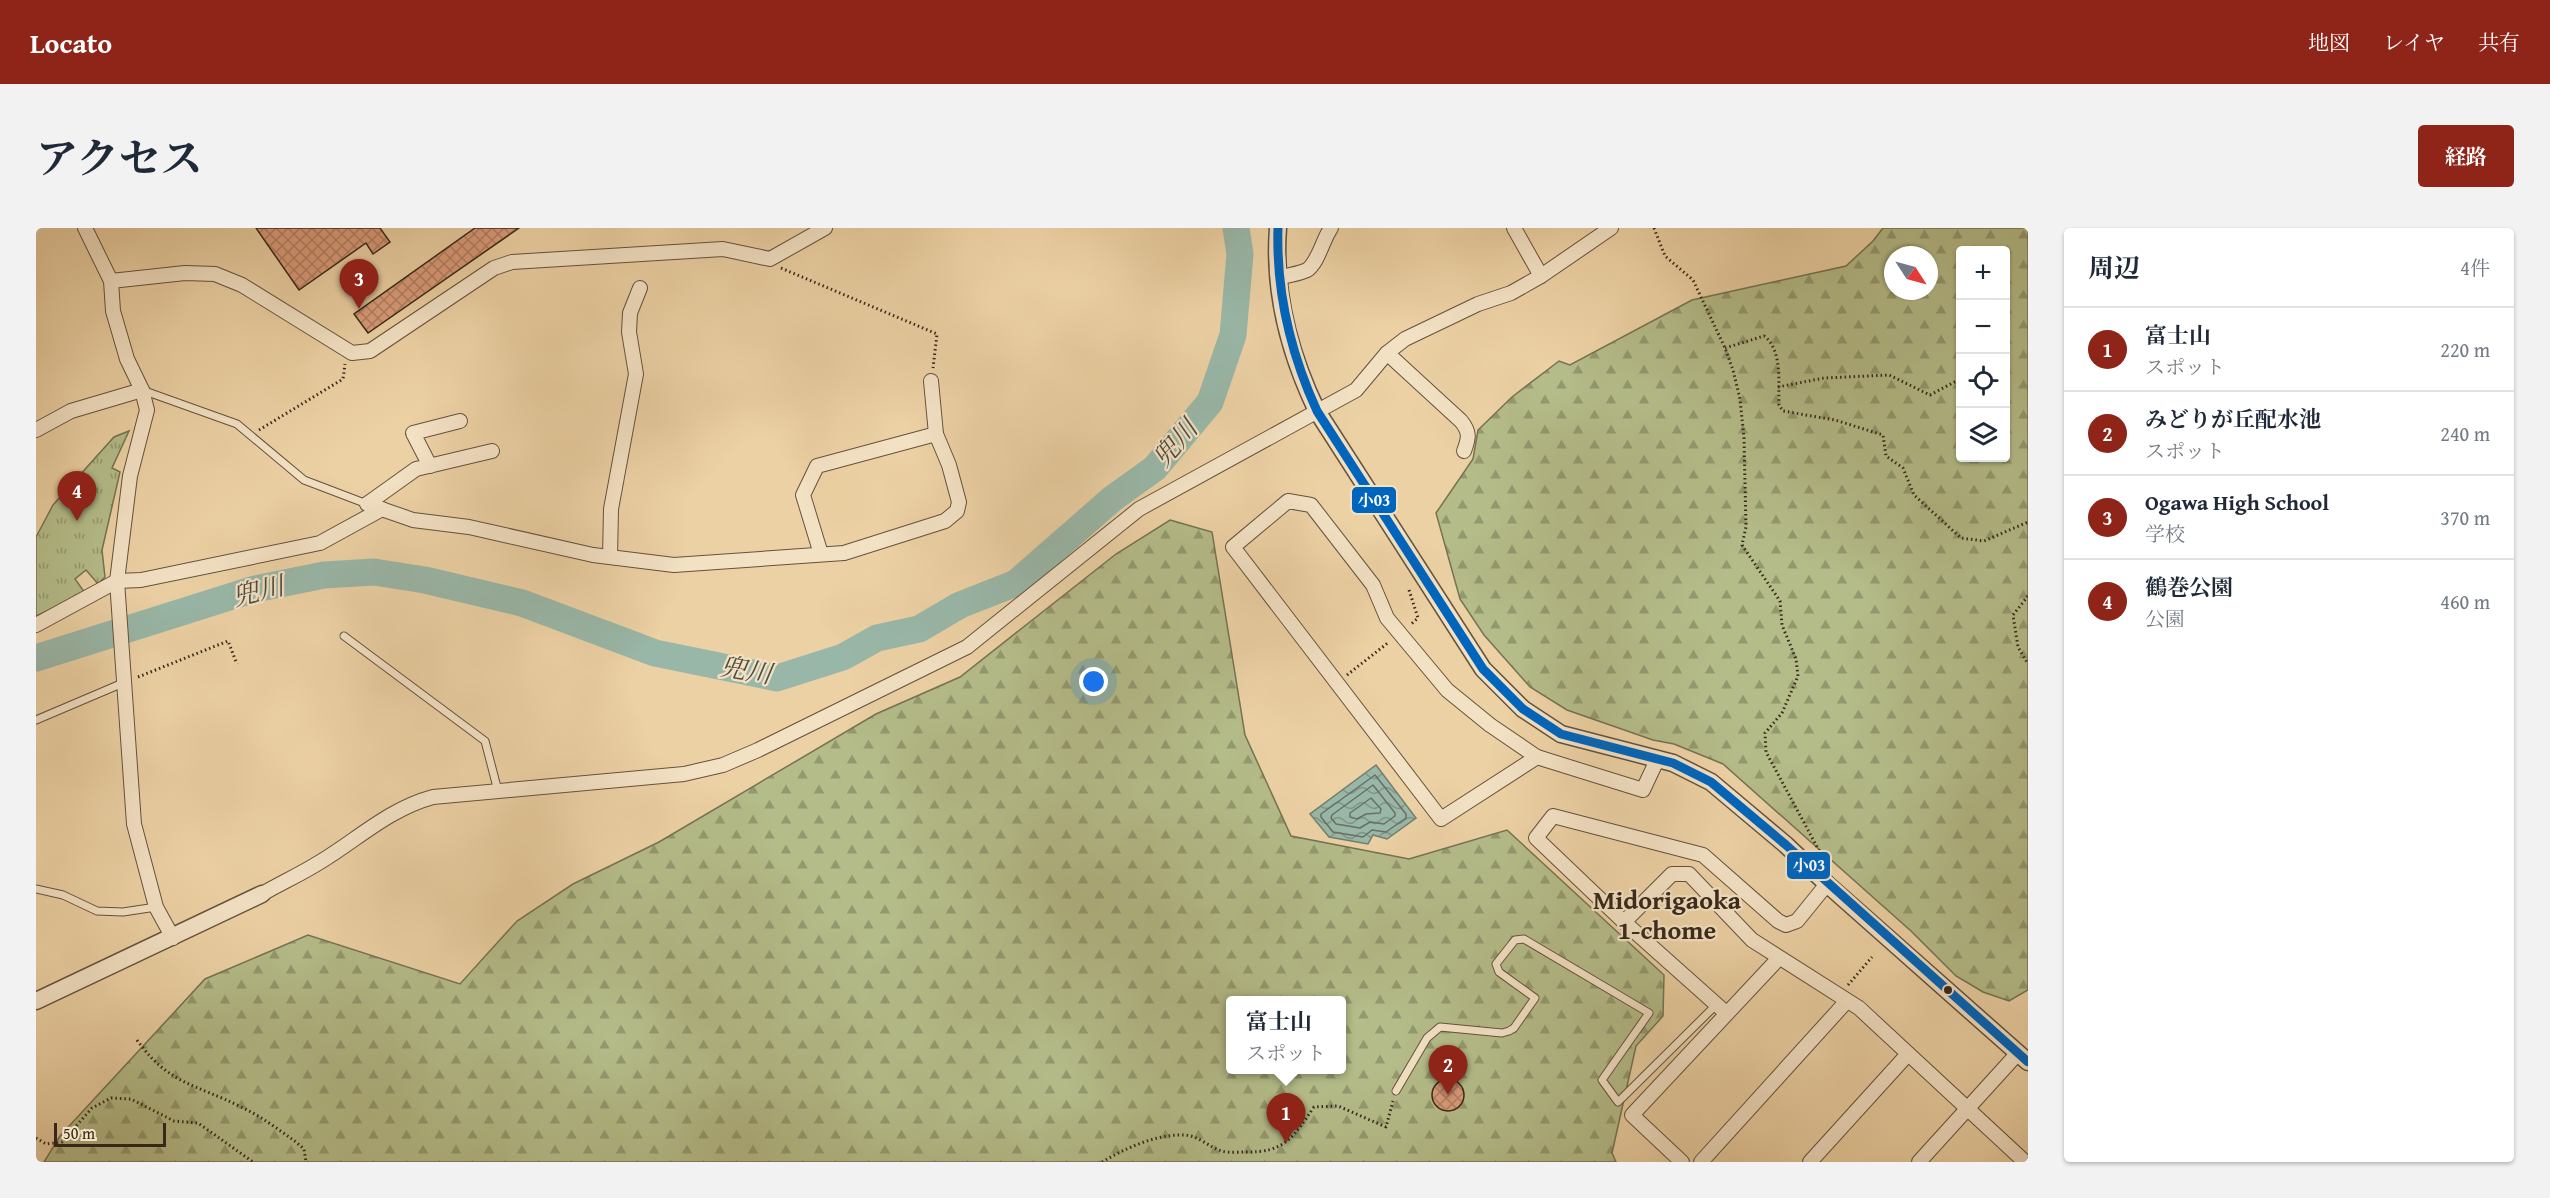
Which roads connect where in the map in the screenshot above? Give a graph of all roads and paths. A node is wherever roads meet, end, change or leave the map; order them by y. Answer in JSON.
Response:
{"nodes":[{"id":1,"x":85,"y":228,"type":"edge"},
{"id":2,"x":825,"y":228,"type":"edge"},
{"id":3,"x":1278,"y":228,"type":"edge"},
{"id":4,"x":1331,"y":228,"type":"edge"},
{"id":5,"x":1514,"y":228,"type":"edge"},
{"id":6,"x":1611,"y":228,"type":"edge"},
{"id":7,"x":1654,"y":228,"type":"edge"},
{"id":8,"x":770,"y":259,"type":"junction"},
{"id":9,"x":1541,"y":276,"type":"junction"},
{"id":10,"x":1279,"y":278,"type":"junction"},
{"id":11,"x":111,"y":281,"type":"junction"},
{"id":12,"x":640,"y":288,"type":"dead end"},
{"id":13,"x":1725,"y":348,"type":"junction"},
{"id":14,"x":352,"y":353,"type":"junction"},
{"id":15,"x":1387,"y":353,"type":"junction"},
{"id":16,"x":931,"y":381,"type":"joint"},
{"id":17,"x":1956,"y":382,"type":"edge"},
{"id":18,"x":1779,"y":387,"type":"junction"},
{"id":19,"x":142,"y":390,"type":"junction"},
{"id":20,"x":1317,"y":411,"type":"junction"},
{"id":21,"x":460,"y":421,"type":"dead end"},
{"id":22,"x":37,"y":428,"type":"edge"},
{"id":23,"x":936,"y":434,"type":"junction"},
{"id":24,"x":252,"y":435,"type":"junction"},
{"id":25,"x":1464,"y":451,"type":"dead end"},
{"id":26,"x":492,"y":452,"type":"dead end"},
{"id":27,"x":430,"y":466,"type":"junction"},
{"id":28,"x":367,"y":504,"type":"junction"},
{"id":29,"x":382,"y":509,"type":"junction"},
{"id":30,"x":2028,"y":522,"type":"edge"},
{"id":31,"x":821,"y":554,"type":"junction"},
{"id":32,"x":610,"y":557,"type":"junction"},
{"id":33,"x":117,"y":586,"type":"junction"},
{"id":34,"x":1409,"y":590,"type":"dead end"},
{"id":35,"x":2028,"y":596,"type":"edge"},
{"id":36,"x":36,"y":625,"type":"edge"},
{"id":37,"x":1400,"y":633,"type":"junction"},
{"id":38,"x":344,"y":636,"type":"dead end"},
{"id":39,"x":237,"y":664,"type":"dead end"},
{"id":40,"x":2028,"y":664,"type":"edge"},
{"id":41,"x":123,"y":681,"type":"junction"},
{"id":42,"x":1337,"y":684,"type":"junction"},
{"id":43,"x":36,"y":720,"type":"edge"},
{"id":44,"x":1537,"y":757,"type":"junction"},
{"id":45,"x":1657,"y":760,"type":"junction"},
{"id":46,"x":498,"y":791,"type":"junction"},
{"id":47,"x":1827,"y":884,"type":"junction"},
{"id":48,"x":36,"y":889,"type":"edge"},
{"id":49,"x":262,"y":894,"type":"joint"},
{"id":50,"x":156,"y":906,"type":"junction"},
{"id":51,"x":1624,"y":922,"type":"junction"},
{"id":52,"x":173,"y":938,"type":"junction"},
{"id":53,"x":1872,"y":957,"type":"dead end"},
{"id":54,"x":1779,"y":958,"type":"junction"},
{"id":55,"x":1849,"y":983,"type":"dead end"},
{"id":56,"x":36,"y":1001,"type":"edge"},
{"id":57,"x":1846,"y":1002,"type":"junction"},
{"id":58,"x":1721,"y":1009,"type":"junction"},
{"id":59,"x":137,"y":1040,"type":"dead end"},
{"id":60,"x":1908,"y":1054,"type":"junction"},
{"id":61,"x":2023,"y":1057,"type":"edge"},
{"id":62,"x":1396,"y":1091,"type":"joint"},
{"id":63,"x":1967,"y":1109,"type":"junction"},
{"id":64,"x":36,"y":1138,"type":"edge"},
{"id":65,"x":253,"y":1162,"type":"edge"},
{"id":66,"x":306,"y":1162,"type":"edge"},
{"id":67,"x":1102,"y":1162,"type":"edge"},
{"id":68,"x":1683,"y":1162,"type":"edge"},
{"id":69,"x":1701,"y":1162,"type":"edge"},
{"id":70,"x":1810,"y":1162,"type":"edge"},
{"id":71,"x":1919,"y":1162,"type":"edge"},
{"id":72,"x":2025,"y":1162,"type":"edge"}],
"edges":[{"from":1,"to":11,"type":"street"},
{"from":2,"to":8,"type":"street"},
{"from":3,"to":10,"type":"street"},
{"from":4,"to":10,"type":"street"},
{"from":5,"to":9,"type":"street"},
{"from":6,"to":9,"type":"street"},
{"from":7,"to":13,"type":"path"},
{"from":8,"to":14,"type":"street"},
{"from":8,"to":16,"type":"path"},
{"from":9,"to":15,"type":"street"},
{"from":10,"to":20,"type":"street"},
{"from":11,"to":14,"type":"street"},
{"from":11,"to":19,"type":"street"},
{"from":12,"to":32,"type":"street"},
{"from":13,"to":18,"type":"path"},
{"from":13,"to":47,"type":"path"},
{"from":14,"to":24,"type":"path"},
{"from":15,"to":20,"type":"street"},
{"from":15,"to":25,"type":"street"},
{"from":16,"to":23,"type":"street"},
{"from":17,"to":18,"type":"path"},
{"from":18,"to":30,"type":"path"},
{"from":19,"to":22,"type":"street"},
{"from":19,"to":24,"type":"lane"},
{"from":19,"to":33,"type":"street"},
{"from":20,"to":45,"type":"street"},
{"from":20,"to":46,"type":"street"},
{"from":21,"to":27,"type":"street"},
{"from":23,"to":31,"type":"street"},
{"from":23,"to":31,"type":"street"},
{"from":24,"to":28,"type":"lane"},
{"from":26,"to":27,"type":"street"},
{"from":27,"to":28,"type":"street"},
{"from":28,"to":29,"type":"street"},
{"from":29,"to":32,"type":"street"},
{"from":29,"to":33,"type":"street"},
{"from":31,"to":32,"type":"street"},
{"from":33,"to":36,"type":"street"},
{"from":33,"to":41,"type":"street"},
{"from":34,"to":37,"type":"path"},
{"from":35,"to":40,"type":"path"},
{"from":37,"to":42,"type":"path"},
{"from":37,"to":42,"type":"street"},
{"from":37,"to":44,"type":"street"},
{"from":38,"to":46,"type":"lane"},
{"from":39,"to":41,"type":"path"},
{"from":41,"to":43,"type":"lane"},
{"from":41,"to":50,"type":"street"},
{"from":42,"to":44,"type":"street"},
{"from":44,"to":45,"type":"street"},
{"from":45,"to":47,"type":"street"},
{"from":46,"to":49,"type":"street"},
{"from":47,"to":51,"type":"street"},
{"from":47,"to":61,"type":"street"},
{"from":48,"to":50,"type":"lane"},
{"from":49,"to":52,"type":"street"},
{"from":50,"to":52,"type":"street"},
{"from":51,"to":54,"type":"street"},
{"from":51,"to":58,"type":"street"},
{"from":52,"to":56,"type":"street"},
{"from":53,"to":55,"type":"path"},
{"from":54,"to":57,"type":"street"},
{"from":54,"to":58,"type":"street"},
{"from":57,"to":60,"type":"street"},
{"from":57,"to":69,"type":"street"},
{"from":58,"to":62,"type":"lane"},
{"from":58,"to":68,"type":"street"},
{"from":59,"to":66,"type":"path"},
{"from":60,"to":63,"type":"street"},
{"from":60,"to":70,"type":"street"},
{"from":61,"to":63,"type":"street"},
{"from":62,"to":67,"type":"path"},
{"from":63,"to":71,"type":"street"},
{"from":63,"to":72,"type":"street"},
{"from":64,"to":65,"type":"path"}]}
